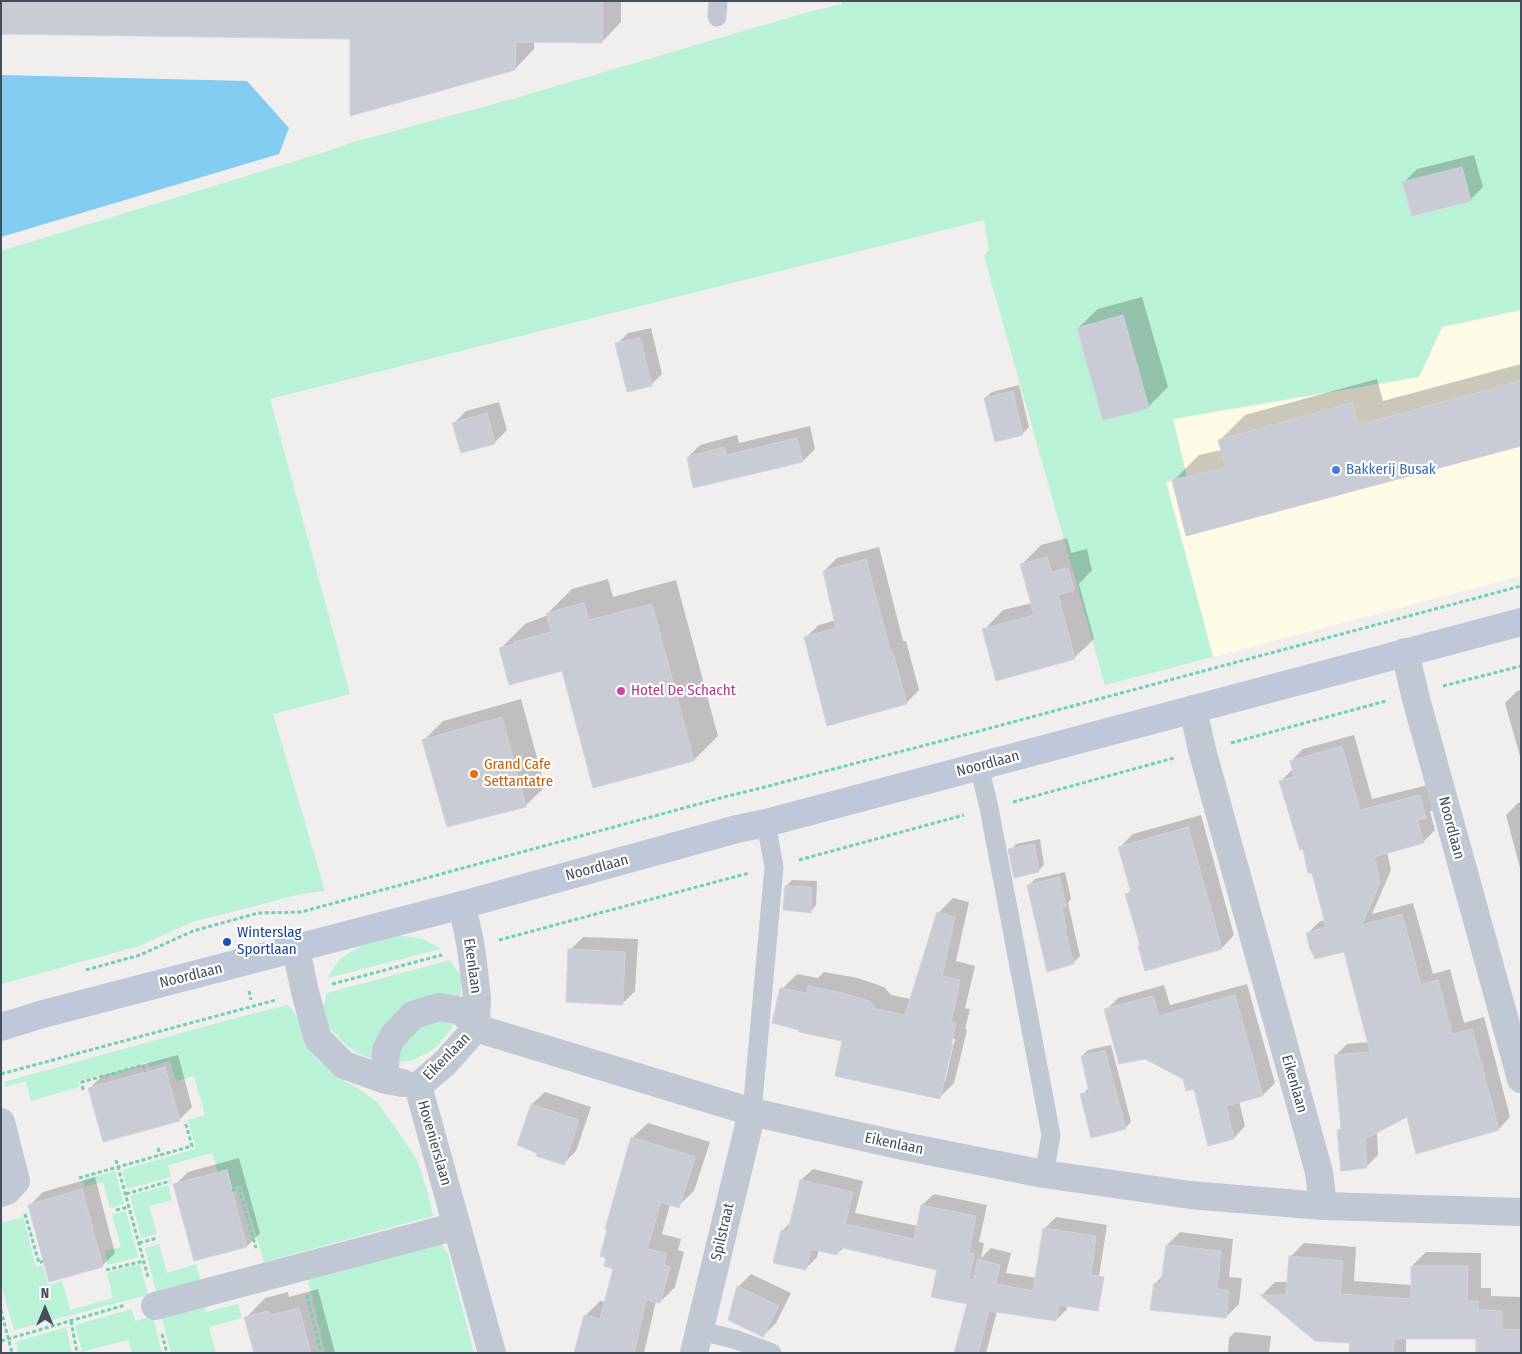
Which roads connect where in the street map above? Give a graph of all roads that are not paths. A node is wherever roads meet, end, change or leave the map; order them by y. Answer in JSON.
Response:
{"nodes":[{"id":1,"x":1521,"y":622,"type":"edge"},
{"id":2,"x":1405,"y":652,"type":"junction"},
{"id":3,"x":1193,"y":709,"type":"junction"},
{"id":4,"x":979,"y":766,"type":"junction"},
{"id":5,"x":766,"y":823,"type":"junction"},
{"id":6,"x":462,"y":905,"type":"junction"},
{"id":7,"x":296,"y":949,"type":"junction"},
{"id":8,"x":1,"y":1027,"type":"edge"},
{"id":9,"x":476,"y":1028,"type":"junction"},
{"id":10,"x":1521,"y":1079,"type":"edge"},
{"id":11,"x":386,"y":1080,"type":"junction"},
{"id":12,"x":418,"y":1086,"type":"junction"},
{"id":13,"x":752,"y":1112,"type":"junction"},
{"id":14,"x":1,"y":1122,"type":"edge"},
{"id":15,"x":1044,"y":1174,"type":"junction"},
{"id":16,"x":1,"y":1193,"type":"edge"},
{"id":17,"x":1322,"y":1206,"type":"junction"},
{"id":18,"x":1521,"y":1212,"type":"edge"},
{"id":19,"x":457,"y":1226,"type":"junction"},
{"id":20,"x":152,"y":1294,"type":"road end"},
{"id":21,"x":697,"y":1342,"type":"edge"},
{"id":22,"x":492,"y":1353,"type":"edge"},
{"id":23,"x":772,"y":1353,"type":"edge"}],
"edges":[{"from":1,"to":2,"type":"street","name":"Noordlaan"},
{"from":2,"to":3,"type":"street","name":"Noordlaan"},
{"from":2,"to":10,"type":"street","name":"Noordlaan"},
{"from":3,"to":4,"type":"street","name":"Noordlaan"},
{"from":3,"to":17,"type":"street","name":"Eikenlaan"},
{"from":4,"to":5,"type":"street","name":"Noordlaan"},
{"from":4,"to":15,"type":"lane"},
{"from":5,"to":6,"type":"street","name":"Noordlaan"},
{"from":5,"to":13,"type":"lane"},
{"from":6,"to":7,"type":"street","name":"Noordlaan"},
{"from":6,"to":9,"type":"street","name":"Ekenlaan"},
{"from":7,"to":8,"type":"street","name":"Noordlaan"},
{"from":7,"to":11,"type":"street","name":"Hovenierslaan"},
{"from":9,"to":11,"type":"street","name":"Eikenlaan"},
{"from":9,"to":12,"type":"street","name":"Eikenlaan"},
{"from":9,"to":13,"type":"street","name":"Eikenlaan"},
{"from":11,"to":12,"type":"street","name":"Hovenierslaan"},
{"from":12,"to":19,"type":"street","name":"Hovenierslaan"},
{"from":13,"to":15,"type":"street","name":"Eikenlaan"},
{"from":13,"to":21,"type":"street","name":"Spilstraat"},
{"from":14,"to":16,"type":"street"},
{"from":15,"to":17,"type":"street","name":"Eikenlaan"},
{"from":17,"to":18,"type":"street","name":"Eikenlaan"},
{"from":19,"to":20,"type":"street"},
{"from":19,"to":22,"type":"street","name":"Hovenierslaan"},
{"from":21,"to":23,"type":"lane"}]}
